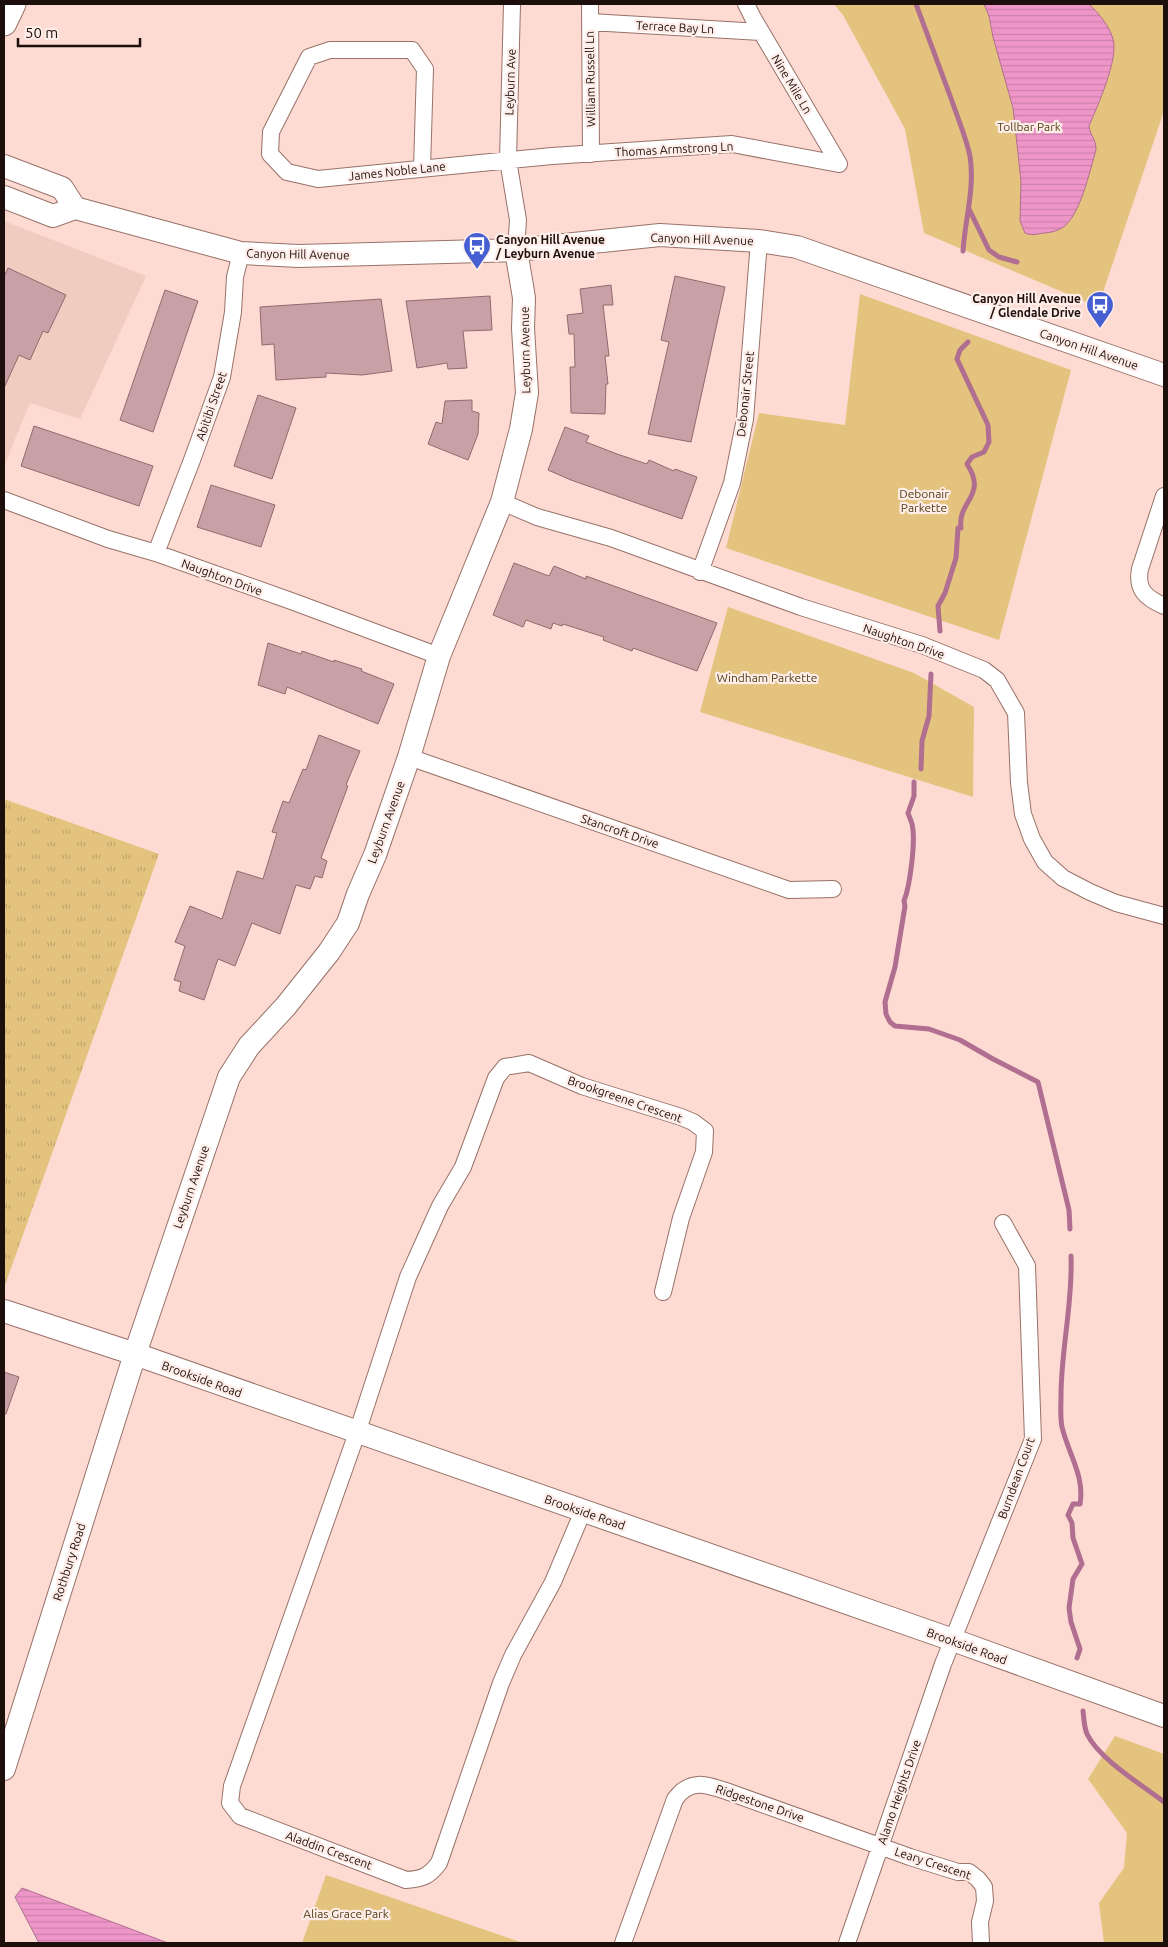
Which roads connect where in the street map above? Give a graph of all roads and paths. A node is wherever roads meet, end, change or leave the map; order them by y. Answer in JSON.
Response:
{"nodes":[{"id":1,"x":13,"y":4,"type":"edge"},
{"id":2,"x":512,"y":4,"type":"edge"},
{"id":3,"x":590,"y":4,"type":"edge"},
{"id":4,"x":746,"y":4,"type":"edge"},
{"id":5,"x":590,"y":22,"type":"junction"},
{"id":6,"x":4,"y":23,"type":"edge"},
{"id":7,"x":761,"y":32,"type":"junction"},
{"id":8,"x":591,"y":154,"type":"junction"},
{"id":9,"x":508,"y":160,"type":"junction"},
{"id":10,"x":839,"y":164,"type":"joint"},
{"id":11,"x":4,"y":166,"type":"edge"},
{"id":12,"x":422,"y":168,"type":"junction"},
{"id":13,"x":4,"y":197,"type":"edge"},
{"id":14,"x":75,"y":208,"type":"junction"},
{"id":15,"x":759,"y":241,"type":"junction"},
{"id":16,"x":516,"y":250,"type":"junction"},
{"id":17,"x":241,"y":253,"type":"junction"},
{"id":18,"x":1164,"y":375,"type":"edge"},
{"id":19,"x":1164,"y":496,"type":"edge"},
{"id":20,"x":4,"y":500,"type":"edge"},
{"id":21,"x":502,"y":502,"type":"junction"},
{"id":22,"x":156,"y":553,"type":"junction"},
{"id":23,"x":700,"y":572,"type":"junction"},
{"id":24,"x":1164,"y":606,"type":"edge"},
{"id":25,"x":439,"y":656,"type":"junction"},
{"id":26,"x":409,"y":757,"type":"junction"},
{"id":27,"x":833,"y":889,"type":"dead end"},
{"id":28,"x":1164,"y":916,"type":"edge"},
{"id":29,"x":1003,"y":1223,"type":"dead end"},
{"id":30,"x":663,"y":1292,"type":"dead end"},
{"id":31,"x":4,"y":1311,"type":"edge"},
{"id":32,"x":135,"y":1354,"type":"junction"},
{"id":33,"x":357,"y":1433,"type":"junction"},
{"id":34,"x":583,"y":1511,"type":"junction"},
{"id":35,"x":953,"y":1640,"type":"junction"},
{"id":36,"x":1164,"y":1716,"type":"edge"},
{"id":37,"x":4,"y":1769,"type":"edge"},
{"id":38,"x":880,"y":1846,"type":"junction"},
{"id":39,"x":623,"y":1943,"type":"edge"},
{"id":40,"x":847,"y":1943,"type":"edge"},
{"id":41,"x":981,"y":1943,"type":"edge"}],
"edges":[{"from":1,"to":6,"type":"main road"},
{"from":2,"to":9,"type":"street","name":"Leyburn Ave"},
{"from":3,"to":5,"type":"street","name":"William Russell Ln"},
{"from":4,"to":7,"type":"street","name":"Nine Mile Ln"},
{"from":5,"to":7,"type":"street","name":"Terrace Bay Ln"},
{"from":5,"to":8,"type":"street","name":"William Russell Ln"},
{"from":7,"to":10,"type":"street","name":"Nine Mile Ln"},
{"from":8,"to":9,"type":"street","name":"Thomas Armstrong Ln"},
{"from":8,"to":10,"type":"street","name":"Thomas Armstrong Ln"},
{"from":9,"to":12,"type":"street","name":"James Noble Lane"},
{"from":9,"to":16,"type":"street","name":"Leyburn Ave"},
{"from":11,"to":14,"type":"street"},
{"from":12,"to":12,"type":"street","name":"James Noble Lane"},
{"from":13,"to":14,"type":"street"},
{"from":14,"to":17,"type":"street","name":"Canyon Hill Avenue"},
{"from":15,"to":16,"type":"street","name":"Canyon Hill Avenue"},
{"from":15,"to":18,"type":"street","name":"Canyon Hill Avenue"},
{"from":15,"to":23,"type":"street","name":"Debonair Street"},
{"from":16,"to":17,"type":"street","name":"Canyon Hill Avenue"},
{"from":16,"to":21,"type":"street","name":"Leyburn Avenue"},
{"from":17,"to":22,"type":"street","name":"Abitibi Street"},
{"from":19,"to":24,"type":"street"},
{"from":20,"to":22,"type":"street","name":"Naughton Drive"},
{"from":21,"to":23,"type":"street","name":"Naughton Drive"},
{"from":21,"to":25,"type":"street","name":"Leyburn Avenue"},
{"from":22,"to":25,"type":"street","name":"Naughton Drive"},
{"from":23,"to":28,"type":"street","name":"Naughton Drive"},
{"from":25,"to":26,"type":"street","name":"Leyburn Avenue"},
{"from":26,"to":27,"type":"street","name":"Stancroft Drive"},
{"from":26,"to":32,"type":"street","name":"Leyburn Avenue"},
{"from":29,"to":35,"type":"street","name":"Burndean Court"},
{"from":30,"to":33,"type":"street","name":"Brookgreene Crescent"},
{"from":31,"to":32,"type":"street","name":"Brookside Road"},
{"from":32,"to":33,"type":"street","name":"Brookside Road"},
{"from":32,"to":37,"type":"street","name":"Rothbury Road"},
{"from":33,"to":34,"type":"street","name":"Brookside Road"},
{"from":33,"to":34,"type":"street","name":"Aladdin Crescent"},
{"from":34,"to":35,"type":"street","name":"Brookside Road"},
{"from":35,"to":36,"type":"street","name":"Brookside Road"},
{"from":35,"to":38,"type":"street","name":"Alamo Heights Drive"},
{"from":38,"to":39,"type":"street","name":"Ridgestone Drive"},
{"from":38,"to":40,"type":"street","name":"Alamo Heights Drive"},
{"from":38,"to":41,"type":"street","name":"Leary Crescent"}]}
